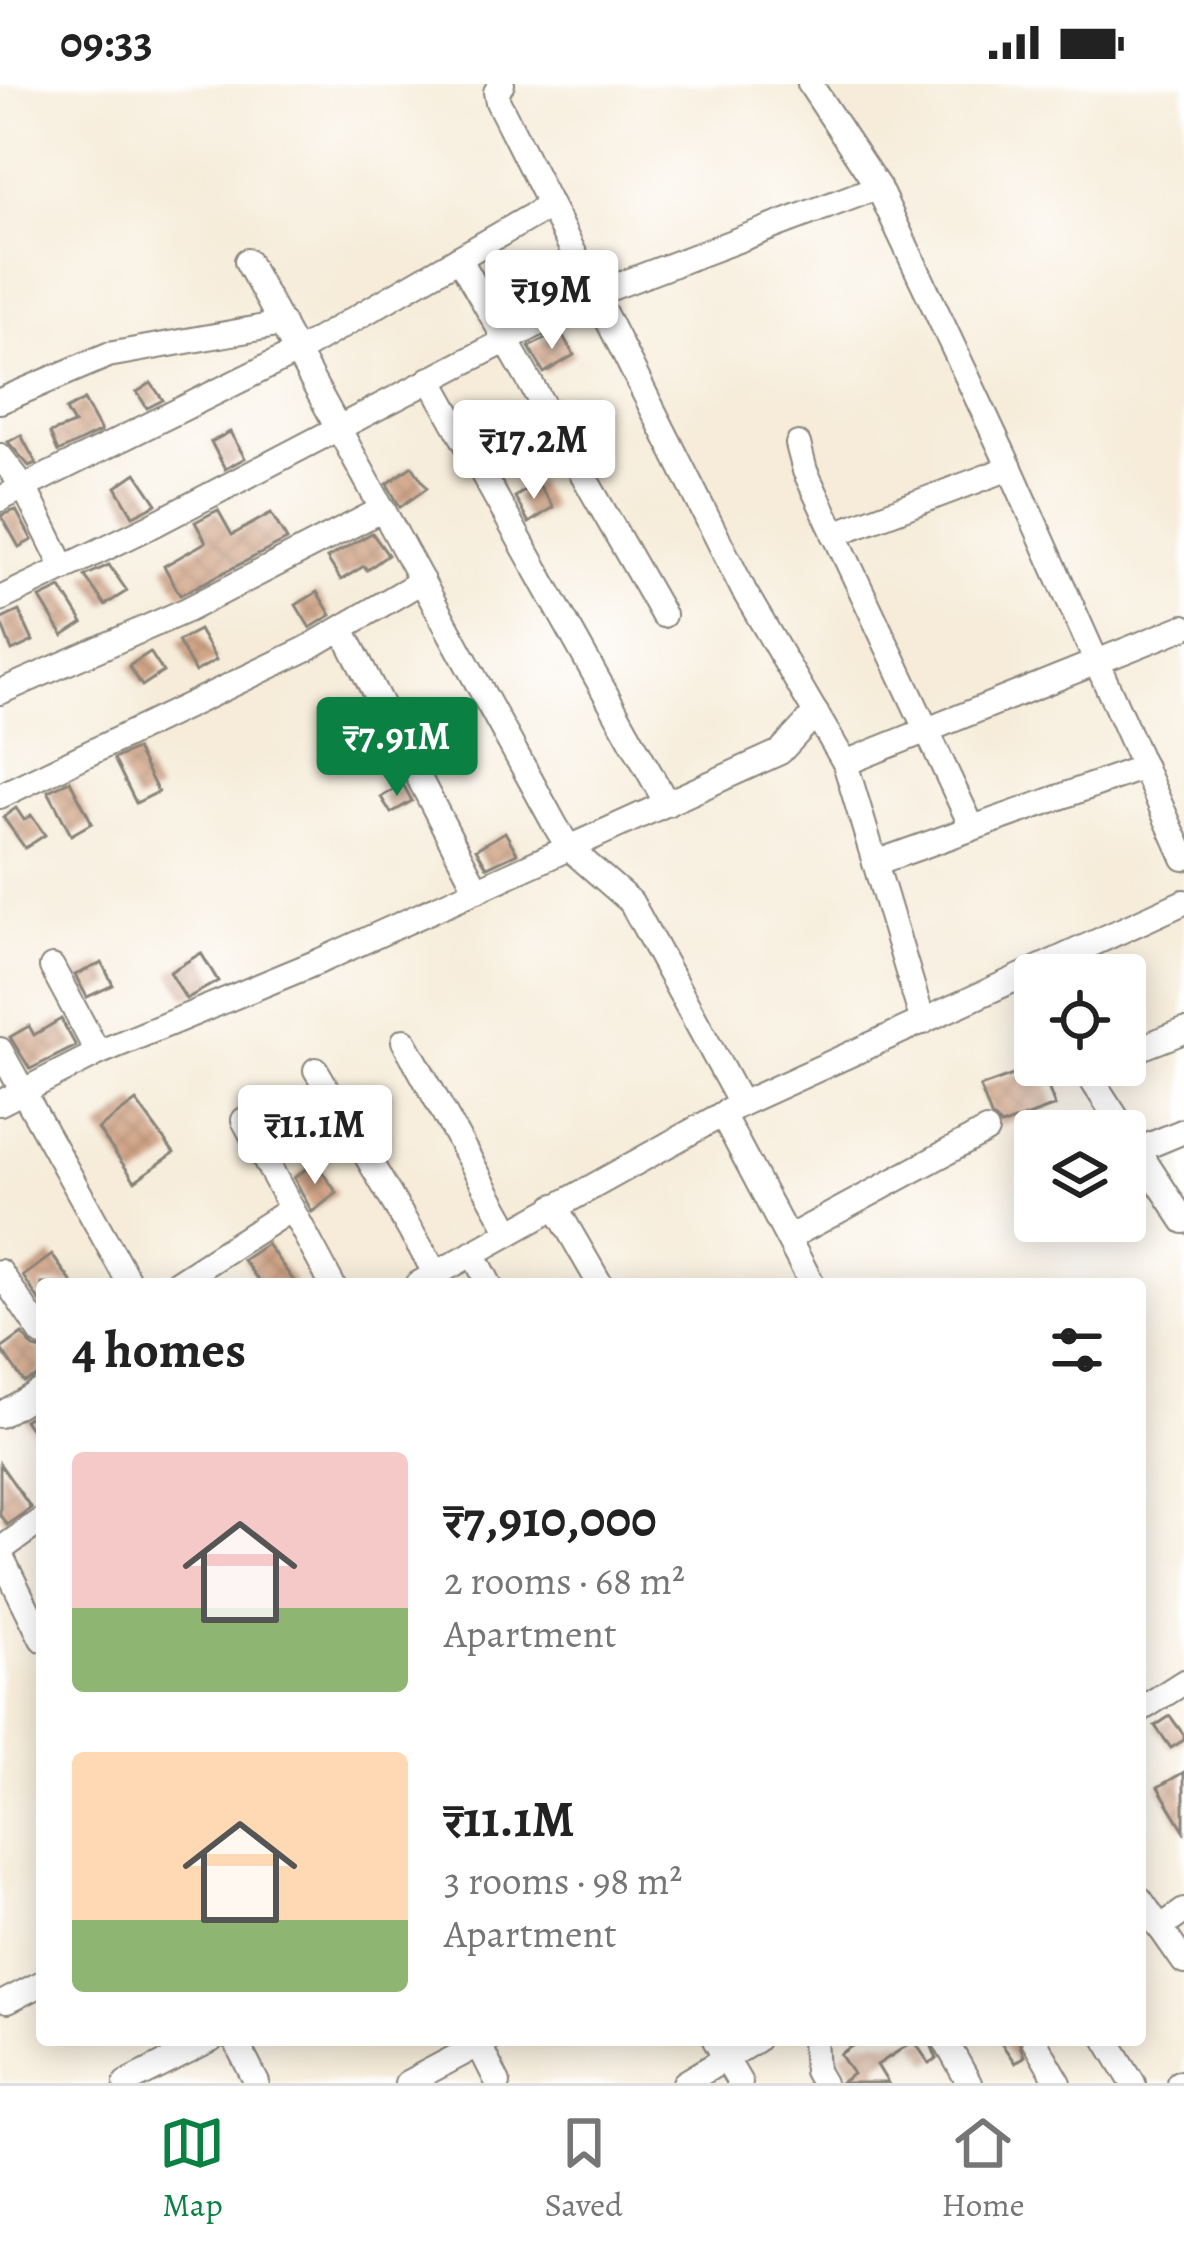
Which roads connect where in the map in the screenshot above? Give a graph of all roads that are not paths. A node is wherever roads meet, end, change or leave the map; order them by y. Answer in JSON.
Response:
{"nodes":[{"id":1,"x":502,"y":84,"type":"edge"},
{"id":2,"x":810,"y":84,"type":"edge"},
{"id":3,"x":878,"y":188,"type":"junction"},
{"id":4,"x":549,"y":206,"type":"junction"},
{"id":5,"x":459,"y":258,"type":"junction"},
{"id":6,"x":248,"y":261,"type":"dead end"},
{"id":7,"x":595,"y":294,"type":"junction"},
{"id":8,"x":282,"y":324,"type":"junction"},
{"id":9,"x":505,"y":339,"type":"junction"},
{"id":10,"x":297,"y":352,"type":"junction"},
{"id":11,"x":430,"y":379,"type":"junction"},
{"id":12,"x":0,"y":400,"type":"edge"},
{"id":13,"x":338,"y":428,"type":"junction"},
{"id":14,"x":798,"y":444,"type":"dead end"},
{"id":15,"x":0,"y":456,"type":"edge"},
{"id":16,"x":1010,"y":468,"type":"junction"},
{"id":17,"x":24,"y":487,"type":"junction"},
{"id":18,"x":0,"y":499,"type":"edge"},
{"id":19,"x":383,"y":509,"type":"junction"},
{"id":20,"x":834,"y":534,"type":"junction"},
{"id":21,"x":64,"y":568,"type":"junction"},
{"id":22,"x":422,"y":581,"type":"junction"},
{"id":23,"x":0,"y":599,"type":"edge"},
{"id":24,"x":663,"y":616,"type":"dead end"},
{"id":25,"x":1184,"y":627,"type":"edge"},
{"id":26,"x":342,"y":628,"type":"junction"},
{"id":27,"x":1097,"y":662,"type":"junction"},
{"id":28,"x":0,"y":692,"type":"edge"},
{"id":29,"x":816,"y":713,"type":"junction"},
{"id":30,"x":927,"y":731,"type":"junction"},
{"id":31,"x":845,"y":763,"type":"junction"},
{"id":32,"x":1144,"y":767,"type":"junction"},
{"id":33,"x":0,"y":796,"type":"edge"},
{"id":34,"x":667,"y":804,"type":"junction"},
{"id":35,"x":972,"y":827,"type":"junction"},
{"id":36,"x":569,"y":848,"type":"junction"},
{"id":37,"x":1184,"y":858,"type":"edge"},
{"id":38,"x":875,"y":863,"type":"junction"},
{"id":39,"x":478,"y":890,"type":"junction"},
{"id":40,"x":1184,"y":902,"type":"edge"},
{"id":41,"x":1086,"y":954,"type":"edge"},
{"id":42,"x":52,"y":967,"type":"dead end"},
{"id":43,"x":1014,"y":990,"type":"edge"},
{"id":44,"x":923,"y":1022,"type":"junction"},
{"id":45,"x":1184,"y":1031,"type":"edge"},
{"id":46,"x":404,"y":1041,"type":"dead end"},
{"id":47,"x":1146,"y":1046,"type":"edge"},
{"id":48,"x":0,"y":1050,"type":"edge"},
{"id":49,"x":98,"y":1053,"type":"junction"},
{"id":50,"x":316,"y":1070,"type":"dead end"},
{"id":51,"x":11,"y":1098,"type":"edge"},
{"id":52,"x":731,"y":1109,"type":"junction"},
{"id":53,"x":244,"y":1120,"type":"dead end"},
{"id":54,"x":986,"y":1131,"type":"dead end"},
{"id":55,"x":1184,"y":1131,"type":"edge"},
{"id":56,"x":1146,"y":1147,"type":"edge"},
{"id":57,"x":1146,"y":1162,"type":"edge"},
{"id":58,"x":555,"y":1206,"type":"junction"},
{"id":59,"x":291,"y":1209,"type":"junction"},
{"id":60,"x":1184,"y":1221,"type":"edge"},
{"id":61,"x":510,"y":1232,"type":"junction"},
{"id":62,"x":788,"y":1238,"type":"junction"},
{"id":63,"x":473,"y":1253,"type":"junction"},
{"id":64,"x":0,"y":1272,"type":"edge"},
{"id":65,"x":126,"y":1278,"type":"edge"},
{"id":66,"x":184,"y":1278,"type":"edge"},
{"id":67,"x":329,"y":1278,"type":"edge"},
{"id":68,"x":422,"y":1278,"type":"edge"},
{"id":69,"x":429,"y":1278,"type":"edge"},
{"id":70,"x":486,"y":1278,"type":"edge"},
{"id":71,"x":597,"y":1278,"type":"edge"},
{"id":72,"x":809,"y":1278,"type":"edge"},
{"id":73,"x":36,"y":1325,"type":"edge"},
{"id":74,"x":36,"y":1394,"type":"edge"},
{"id":75,"x":0,"y":1415,"type":"edge"},
{"id":76,"x":36,"y":1525,"type":"edge"},
{"id":77,"x":0,"y":1552,"type":"edge"},
{"id":78,"x":36,"y":1627,"type":"edge"},
{"id":79,"x":1184,"y":1682,"type":"edge"},
{"id":80,"x":1146,"y":1706,"type":"edge"},
{"id":81,"x":1146,"y":1908,"type":"edge"},
{"id":82,"x":1184,"y":1911,"type":"edge"},
{"id":83,"x":1160,"y":1928,"type":"junction"},
{"id":84,"x":1184,"y":1962,"type":"edge"},
{"id":85,"x":36,"y":1986,"type":"edge"},
{"id":86,"x":8,"y":2001,"type":"dead end"},
{"id":87,"x":199,"y":2046,"type":"edge"},
{"id":88,"x":238,"y":2046,"type":"edge"},
{"id":89,"x":478,"y":2046,"type":"edge"},
{"id":90,"x":485,"y":2046,"type":"edge"},
{"id":91,"x":814,"y":2046,"type":"edge"},
{"id":92,"x":948,"y":2046,"type":"edge"},
{"id":93,"x":1037,"y":2046,"type":"edge"},
{"id":94,"x":1111,"y":2046,"type":"edge"},
{"id":95,"x":720,"y":2049,"type":"edge"},
{"id":96,"x":125,"y":2083,"type":"edge"},
{"id":97,"x":257,"y":2083,"type":"edge"},
{"id":98,"x":407,"y":2083,"type":"edge"},
{"id":99,"x":498,"y":2083,"type":"edge"},
{"id":100,"x":685,"y":2083,"type":"edge"},
{"id":101,"x":740,"y":2083,"type":"edge"},
{"id":102,"x":823,"y":2083,"type":"edge"},
{"id":103,"x":969,"y":2083,"type":"edge"},
{"id":104,"x":1059,"y":2083,"type":"edge"},
{"id":105,"x":1133,"y":2083,"type":"edge"}],
"edges":[{"from":1,"to":4,"type":"street"},
{"from":2,"to":3,"type":"street"},
{"from":3,"to":7,"type":"street"},
{"from":3,"to":16,"type":"street"},
{"from":4,"to":5,"type":"street"},
{"from":4,"to":7,"type":"street"},
{"from":5,"to":9,"type":"street"},
{"from":5,"to":10,"type":"street"},
{"from":6,"to":8,"type":"street"},
{"from":7,"to":9,"type":"street"},
{"from":7,"to":29,"type":"street"},
{"from":8,"to":10,"type":"street"},
{"from":8,"to":12,"type":"street"},
{"from":9,"to":11,"type":"street"},
{"from":9,"to":24,"type":"street"},
{"from":10,"to":13,"type":"street"},
{"from":10,"to":17,"type":"street"},
{"from":11,"to":13,"type":"street"},
{"from":11,"to":34,"type":"street"},
{"from":13,"to":19,"type":"street"},
{"from":13,"to":21,"type":"street"},
{"from":14,"to":20,"type":"street"},
{"from":15,"to":17,"type":"street"},
{"from":16,"to":20,"type":"street"},
{"from":16,"to":27,"type":"street"},
{"from":17,"to":18,"type":"street"},
{"from":17,"to":21,"type":"street"},
{"from":19,"to":22,"type":"street"},
{"from":19,"to":28,"type":"street"},
{"from":20,"to":30,"type":"street"},
{"from":21,"to":23,"type":"street"},
{"from":22,"to":26,"type":"street"},
{"from":22,"to":36,"type":"street"},
{"from":25,"to":27,"type":"street"},
{"from":26,"to":33,"type":"street"},
{"from":26,"to":39,"type":"street"},
{"from":27,"to":30,"type":"street"},
{"from":27,"to":32,"type":"street"},
{"from":29,"to":31,"type":"street"},
{"from":29,"to":34,"type":"street"},
{"from":30,"to":31,"type":"street"},
{"from":30,"to":35,"type":"street"},
{"from":31,"to":38,"type":"street"},
{"from":32,"to":35,"type":"street"},
{"from":32,"to":37,"type":"street"},
{"from":34,"to":36,"type":"street"},
{"from":35,"to":38,"type":"street"},
{"from":36,"to":39,"type":"street"},
{"from":36,"to":52,"type":"street"},
{"from":38,"to":44,"type":"street"},
{"from":39,"to":49,"type":"street"},
{"from":40,"to":41,"type":"street"},
{"from":42,"to":49,"type":"street"},
{"from":43,"to":44,"type":"street"},
{"from":44,"to":52,"type":"street"},
{"from":45,"to":47,"type":"street"},
{"from":46,"to":61,"type":"street"},
{"from":48,"to":51,"type":"street"},
{"from":49,"to":51,"type":"street"},
{"from":50,"to":68,"type":"street"},
{"from":51,"to":65,"type":"street"},
{"from":52,"to":58,"type":"street"},
{"from":52,"to":62,"type":"street"},
{"from":53,"to":59,"type":"street"},
{"from":54,"to":62,"type":"street"},
{"from":55,"to":56,"type":"street"},
{"from":57,"to":60,"type":"street"},
{"from":58,"to":61,"type":"street"},
{"from":58,"to":71,"type":"street"},
{"from":59,"to":66,"type":"street"},
{"from":59,"to":67,"type":"street"},
{"from":61,"to":63,"type":"street"},
{"from":62,"to":72,"type":"street"},
{"from":63,"to":69,"type":"street"},
{"from":63,"to":70,"type":"street"},
{"from":64,"to":73,"type":"street"},
{"from":74,"to":75,"type":"street"},
{"from":76,"to":77,"type":"street"},
{"from":77,"to":78,"type":"street"},
{"from":79,"to":80,"type":"street"},
{"from":81,"to":83,"type":"street"},
{"from":82,"to":83,"type":"street"},
{"from":83,"to":84,"type":"street"},
{"from":85,"to":86,"type":"street"},
{"from":87,"to":96,"type":"street"},
{"from":88,"to":97,"type":"street"},
{"from":89,"to":98,"type":"street"},
{"from":90,"to":99,"type":"street"},
{"from":91,"to":102,"type":"street"},
{"from":92,"to":103,"type":"street"},
{"from":93,"to":104,"type":"street"},
{"from":94,"to":105,"type":"street"},
{"from":95,"to":100,"type":"street"},
{"from":95,"to":101,"type":"street"}]}
